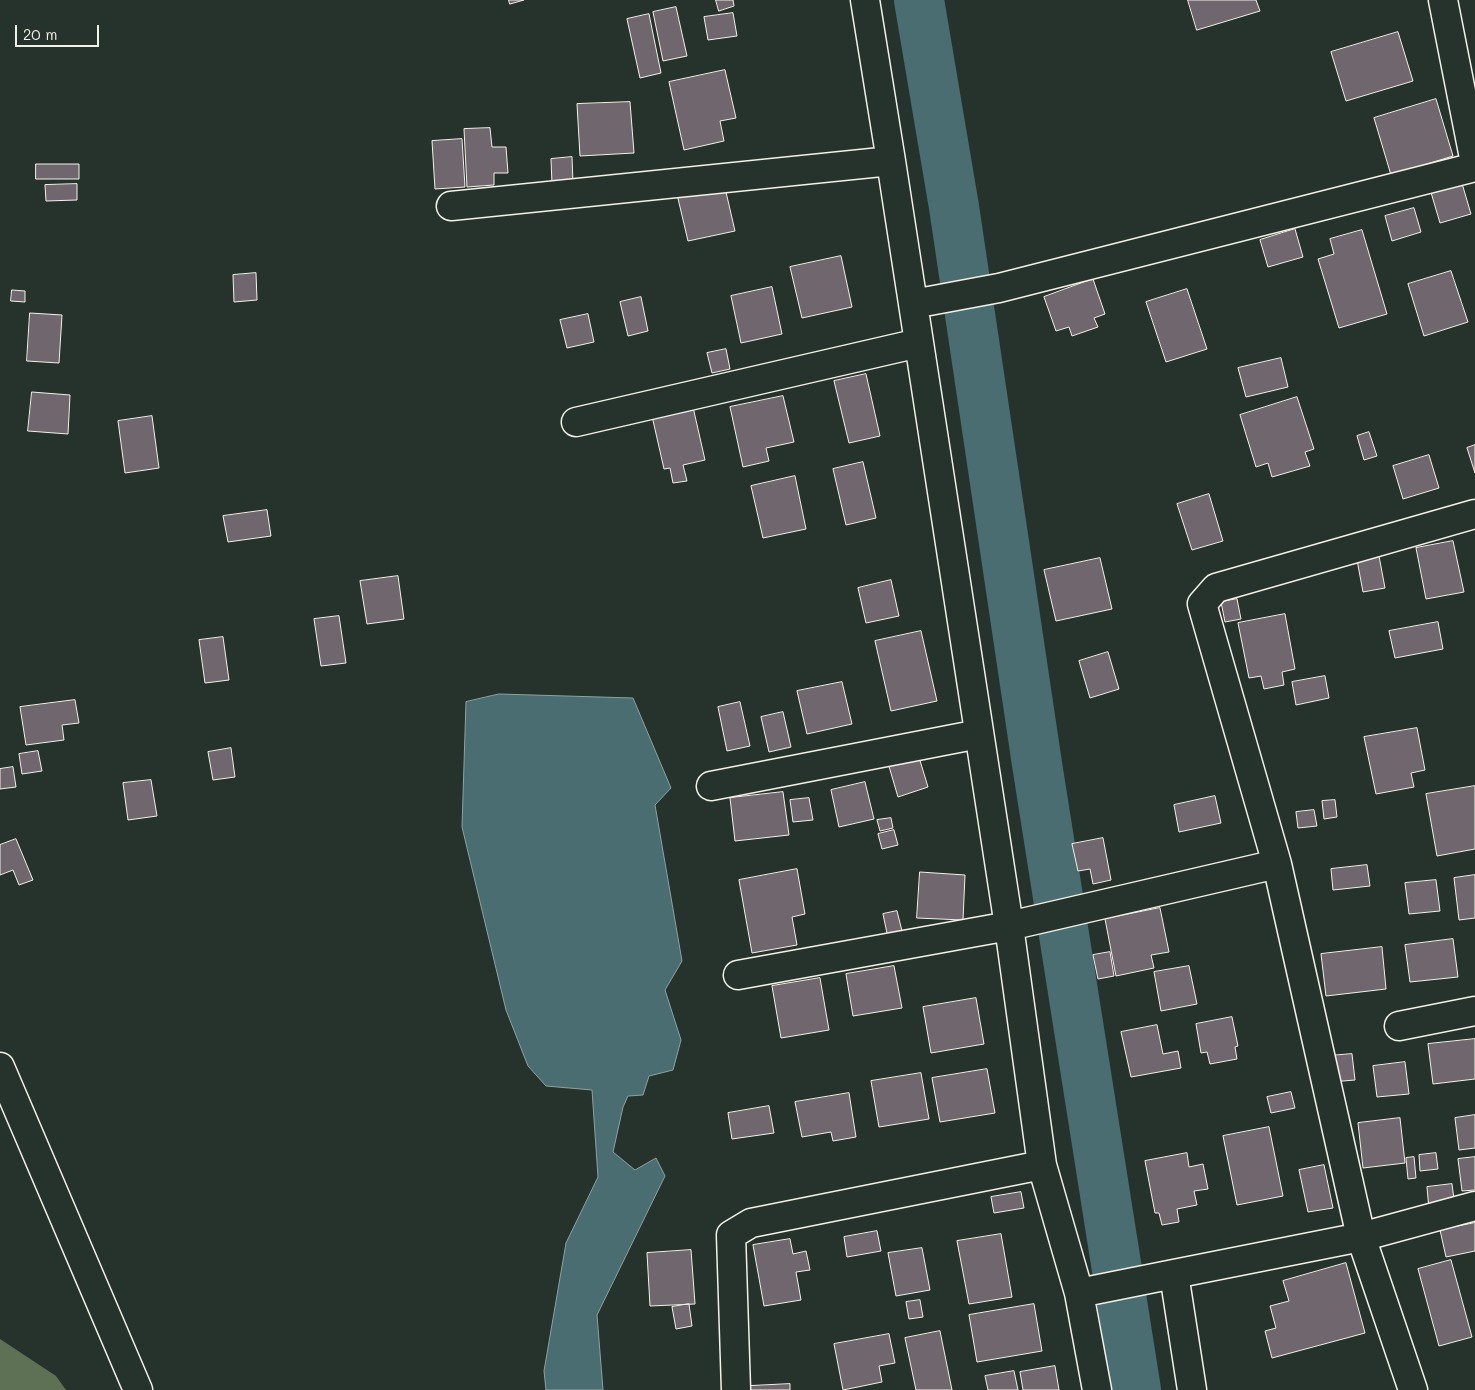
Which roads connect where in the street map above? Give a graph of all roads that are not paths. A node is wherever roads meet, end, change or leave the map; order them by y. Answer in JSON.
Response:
{"nodes":[{"id":1,"x":864,"y":0,"type":"edge"},
{"id":2,"x":1443,"y":0,"type":"edge"},
{"id":3,"x":891,"y":161,"type":"junction"},
{"id":4,"x":1475,"y":165,"type":"edge"},
{"id":5,"x":451,"y":206,"type":"dead end"},
{"id":6,"x":913,"y":304,"type":"junction"},
{"id":7,"x":919,"y":343,"type":"junction"},
{"id":8,"x":576,"y":422,"type":"dead end"},
{"id":9,"x":1475,"y":514,"type":"edge"},
{"id":10,"x":979,"y":734,"type":"junction"},
{"id":11,"x":711,"y":786,"type":"dead end"},
{"id":12,"x":1277,"y":864,"type":"junction"},
{"id":13,"x":1009,"y":926,"type":"junction"},
{"id":14,"x":738,"y":975,"type":"dead end"},
{"id":15,"x":1475,"y":1011,"type":"edge"},
{"id":16,"x":1399,"y":1026,"type":"dead end"},
{"id":17,"x":0,"y":1067,"type":"edge"},
{"id":18,"x":1042,"y":1166,"type":"junction"},
{"id":19,"x":1475,"y":1206,"type":"edge"},
{"id":20,"x":1361,"y":1237,"type":"junction"},
{"id":21,"x":1174,"y":1274,"type":"junction"},
{"id":22,"x":1078,"y":1293,"type":"junction"},
{"id":23,"x":138,"y":1390,"type":"edge"},
{"id":24,"x":736,"y":1390,"type":"edge"},
{"id":25,"x":1098,"y":1390,"type":"edge"},
{"id":26,"x":1192,"y":1390,"type":"edge"},
{"id":27,"x":1413,"y":1390,"type":"edge"}],
"edges":[{"from":1,"to":3,"type":"street"},
{"from":2,"to":4,"type":"street"},
{"from":3,"to":5,"type":"street"},
{"from":3,"to":6,"type":"street"},
{"from":4,"to":6,"type":"street"},
{"from":6,"to":7,"type":"street"},
{"from":7,"to":8,"type":"street"},
{"from":7,"to":10,"type":"street"},
{"from":9,"to":12,"type":"street"},
{"from":10,"to":11,"type":"street"},
{"from":10,"to":13,"type":"street"},
{"from":12,"to":13,"type":"street"},
{"from":12,"to":20,"type":"street"},
{"from":13,"to":14,"type":"street"},
{"from":13,"to":18,"type":"street"},
{"from":15,"to":16,"type":"street"},
{"from":17,"to":23,"type":"street"},
{"from":18,"to":22,"type":"street"},
{"from":18,"to":24,"type":"street"},
{"from":19,"to":20,"type":"street"},
{"from":20,"to":21,"type":"street"},
{"from":20,"to":27,"type":"street"},
{"from":21,"to":22,"type":"street"},
{"from":21,"to":26,"type":"street"},
{"from":22,"to":25,"type":"street"}]}
